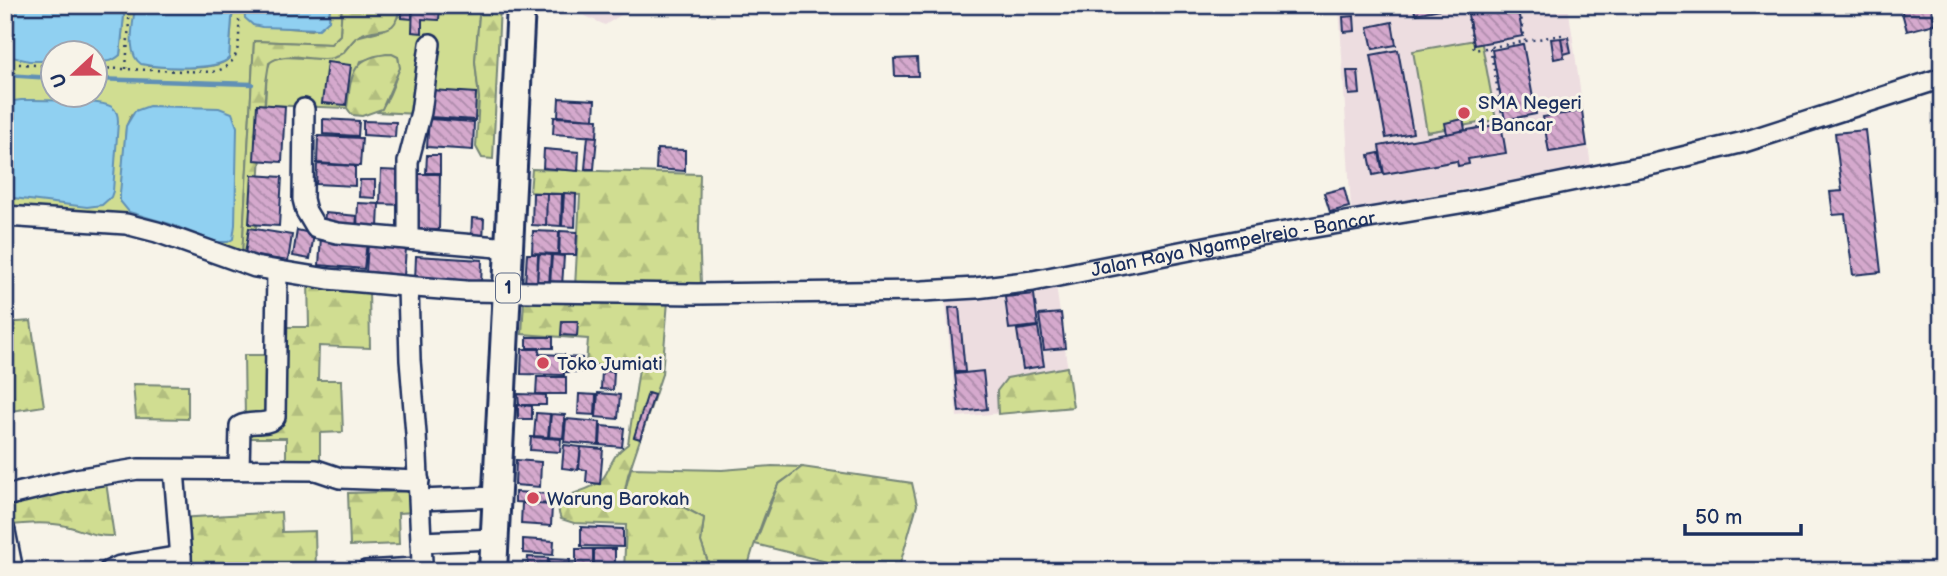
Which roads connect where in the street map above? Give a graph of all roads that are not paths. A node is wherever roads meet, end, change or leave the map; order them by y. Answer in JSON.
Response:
{"nodes":[{"id":1,"x":521,"y":5,"type":"edge"},
{"id":2,"x":430,"y":44,"type":"dead end"},
{"id":3,"x":1942,"y":78,"type":"edge"},
{"id":4,"x":304,"y":109,"type":"dead end"},
{"id":5,"x":5,"y":216,"type":"edge"},
{"id":6,"x":408,"y":239,"type":"junction"},
{"id":7,"x":509,"y":248,"type":"junction"},
{"id":8,"x":277,"y":271,"type":"junction"},
{"id":9,"x":408,"y":287,"type":"junction"},
{"id":10,"x":508,"y":290,"type":"junction"},
{"id":11,"x":239,"y":469,"type":"junction"},
{"id":12,"x":174,"y":470,"type":"junction"},
{"id":13,"x":419,"y":490,"type":"junction"},
{"id":14,"x":5,"y":496,"type":"edge"},
{"id":15,"x":496,"y":497,"type":"junction"},
{"id":16,"x":5,"y":531,"type":"edge"},
{"id":17,"x":494,"y":539,"type":"junction"},
{"id":18,"x":421,"y":542,"type":"junction"},
{"id":19,"x":181,"y":564,"type":"edge"},
{"id":20,"x":410,"y":570,"type":"edge"},
{"id":21,"x":13,"y":571,"type":"edge"},
{"id":22,"x":109,"y":571,"type":"edge"},
{"id":23,"x":366,"y":571,"type":"edge"},
{"id":24,"x":493,"y":571,"type":"edge"}],
"edges":[{"from":1,"to":7,"type":"highway","number":"1"},
{"from":2,"to":6,"type":"street"},
{"from":3,"to":10,"type":"street","name":"Jalan Raya Ngampelrejo - Bancar"},
{"from":4,"to":6,"type":"street"},
{"from":5,"to":8,"type":"street","name":"Jalan Raya Ngampelrejo - Bancar"},
{"from":6,"to":7,"type":"street"},
{"from":7,"to":10,"type":"highway","number":"1"},
{"from":8,"to":9,"type":"street","name":"Jalan Raya Ngampelrejo - Bancar"},
{"from":8,"to":11,"type":"street"},
{"from":9,"to":10,"type":"street","name":"Jalan Raya Ngampelrejo - Bancar"},
{"from":9,"to":13,"type":"street"},
{"from":10,"to":15,"type":"highway","number":"1"},
{"from":11,"to":12,"type":"street"},
{"from":11,"to":13,"type":"street"},
{"from":12,"to":14,"type":"street"},
{"from":12,"to":19,"type":"street"},
{"from":13,"to":15,"type":"street"},
{"from":13,"to":18,"type":"street"},
{"from":15,"to":17,"type":"highway","number":"1"},
{"from":16,"to":21,"type":"street"},
{"from":17,"to":18,"type":"street"},
{"from":17,"to":24,"type":"highway","number":"1"},
{"from":18,"to":20,"type":"street"},
{"from":19,"to":22,"type":"street"},
{"from":20,"to":23,"type":"street"}]}
